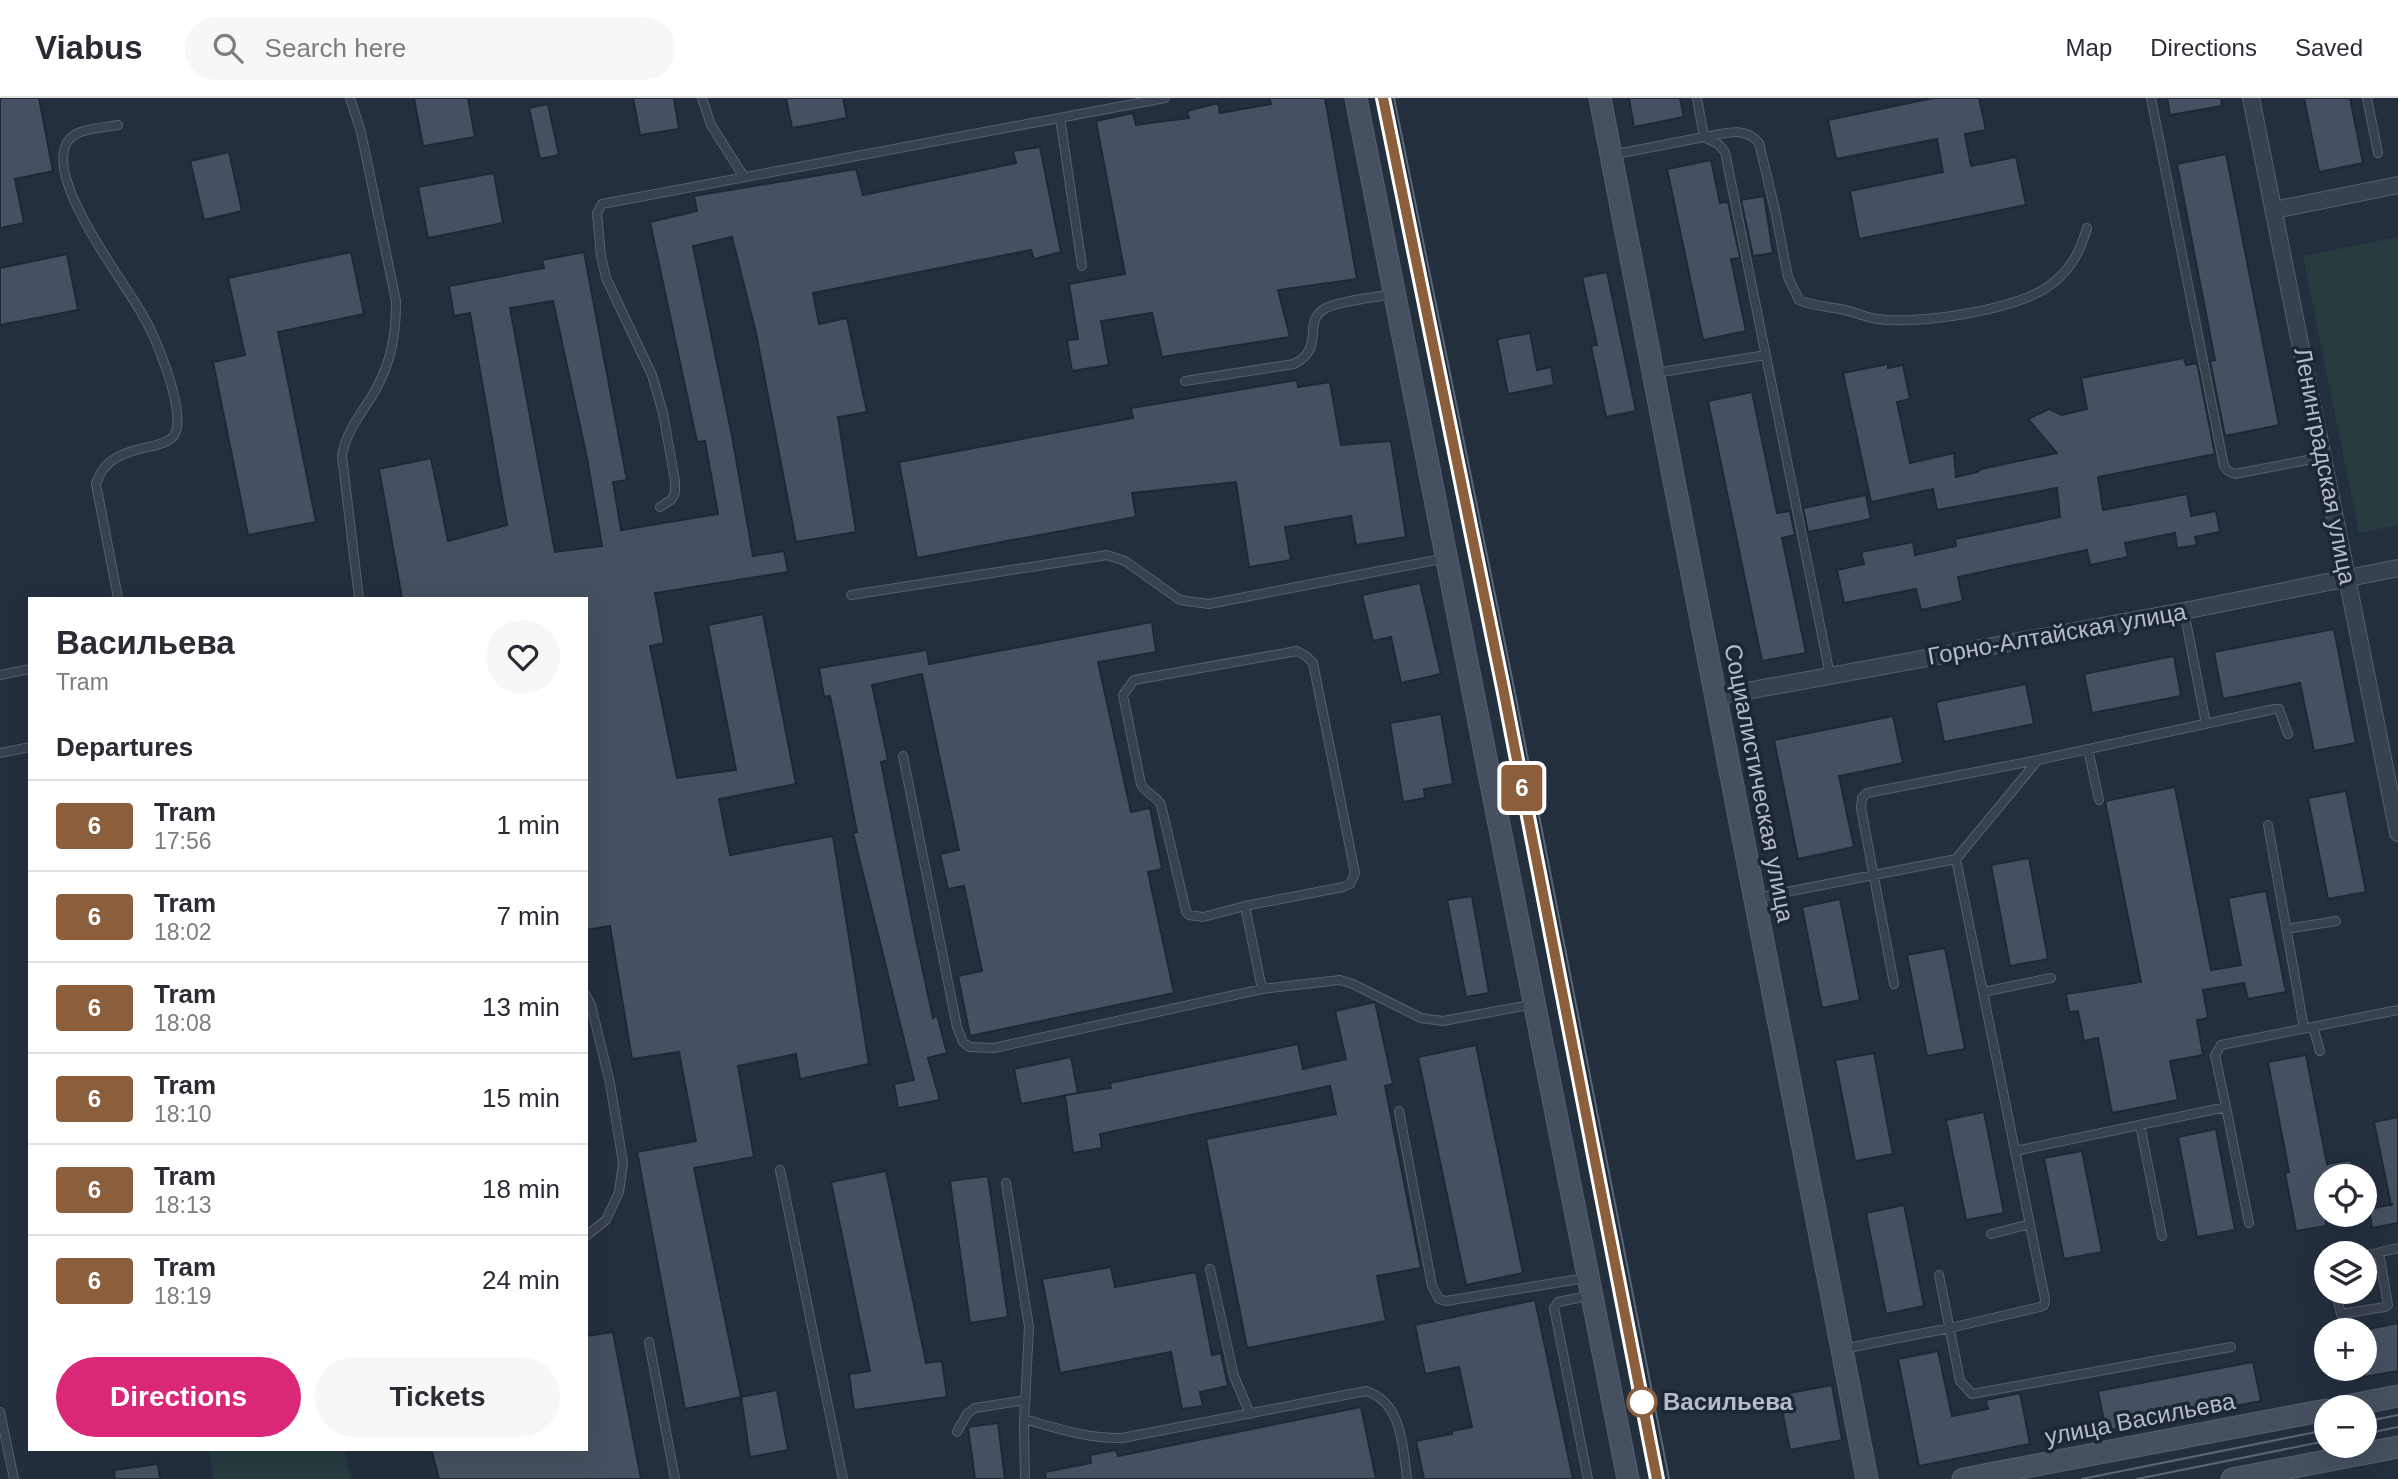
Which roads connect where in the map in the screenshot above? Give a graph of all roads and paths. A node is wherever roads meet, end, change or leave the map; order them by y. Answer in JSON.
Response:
{"nodes":[{"id":1,"x":350,"y":98,"type":"edge"},
{"id":2,"x":702,"y":98,"type":"edge"},
{"id":3,"x":1165,"y":98,"type":"edge"},
{"id":4,"x":1356,"y":98,"type":"edge"},
{"id":5,"x":1600,"y":98,"type":"edge"},
{"id":6,"x":1697,"y":98,"type":"edge"},
{"id":7,"x":2151,"y":98,"type":"edge"},
{"id":8,"x":2251,"y":98,"type":"edge"},
{"id":9,"x":2367,"y":98,"type":"edge"},
{"id":10,"x":1124,"y":102,"type":"edge"},
{"id":11,"x":1059,"y":118,"type":"junction"},
{"id":12,"x":118,"y":125,"type":"dead end"},
{"id":13,"x":1704,"y":137,"type":"junction"},
{"id":14,"x":2378,"y":153,"type":"dead end"},
{"id":15,"x":1611,"y":155,"type":"junction"},
{"id":16,"x":744,"y":177,"type":"junction"},
{"id":17,"x":2398,"y":185,"type":"edge"},
{"id":18,"x":2274,"y":210,"type":"junction"},
{"id":19,"x":2087,"y":229,"type":"dead end"},
{"id":20,"x":1082,"y":266,"type":"dead end"},
{"id":21,"x":1394,"y":294,"type":"junction"},
{"id":22,"x":1766,"y":355,"type":"junction"},
{"id":23,"x":1652,"y":373,"type":"junction"},
{"id":24,"x":1185,"y":381,"type":"dead end"},
{"id":25,"x":2323,"y":457,"type":"junction"},
{"id":26,"x":660,"y":507,"type":"dead end"},
{"id":27,"x":1446,"y":558,"type":"junction"},
{"id":28,"x":2398,"y":568,"type":"edge"},
{"id":29,"x":2347,"y":578,"type":"junction"},
{"id":30,"x":851,"y":595,"type":"dead end"},
{"id":31,"x":118,"y":597,"type":"edge"},
{"id":32,"x":359,"y":597,"type":"edge"},
{"id":33,"x":2183,"y":611,"type":"junction"},
{"id":34,"x":28,"y":669,"type":"edge"},
{"id":35,"x":0,"y":675,"type":"edge"},
{"id":36,"x":1830,"y":675,"type":"junction"},
{"id":37,"x":1714,"y":697,"type":"junction"},
{"id":38,"x":2206,"y":724,"type":"junction"},
{"id":39,"x":2288,"y":734,"type":"dead end"},
{"id":40,"x":28,"y":747,"type":"edge"},
{"id":41,"x":2088,"y":750,"type":"junction"},
{"id":42,"x":0,"y":753,"type":"edge"},
{"id":43,"x":903,"y":756,"type":"dead end"},
{"id":44,"x":2038,"y":760,"type":"junction"},
{"id":45,"x":2099,"y":800,"type":"dead end"},
{"id":46,"x":2268,"y":825,"type":"dead end"},
{"id":47,"x":2398,"y":833,"type":"edge"},
{"id":48,"x":1956,"y":859,"type":"junction"},
{"id":49,"x":1874,"y":875,"type":"junction"},
{"id":50,"x":1755,"y":898,"type":"junction"},
{"id":51,"x":1245,"y":906,"type":"junction"},
{"id":52,"x":2336,"y":921,"type":"dead end"},
{"id":53,"x":2286,"y":929,"type":"junction"},
{"id":54,"x":2051,"y":978,"type":"dead end"},
{"id":55,"x":1894,"y":985,"type":"dead end"},
{"id":56,"x":1262,"y":989,"type":"junction"},
{"id":57,"x":1983,"y":992,"type":"junction"},
{"id":58,"x":588,"y":999,"type":"edge"},
{"id":59,"x":1534,"y":1004,"type":"junction"},
{"id":60,"x":2398,"y":1010,"type":"edge"},
{"id":61,"x":2308,"y":1028,"type":"junction"},
{"id":62,"x":2320,"y":1051,"type":"dead end"},
{"id":63,"x":2225,"y":1107,"type":"junction"},
{"id":64,"x":1399,"y":1111,"type":"dead end"},
{"id":65,"x":2140,"y":1125,"type":"junction"},
{"id":66,"x":2015,"y":1151,"type":"junction"},
{"id":67,"x":780,"y":1170,"type":"dead end"},
{"id":68,"x":1006,"y":1183,"type":"dead end"},
{"id":69,"x":2249,"y":1223,"type":"dead end"},
{"id":70,"x":2030,"y":1224,"type":"junction"},
{"id":71,"x":588,"y":1234,"type":"edge"},
{"id":72,"x":1991,"y":1234,"type":"dead end"},
{"id":73,"x":2162,"y":1236,"type":"dead end"},
{"id":74,"x":2398,"y":1248,"type":"edge"},
{"id":75,"x":2379,"y":1252,"type":"joint"},
{"id":76,"x":1210,"y":1269,"type":"dead end"},
{"id":77,"x":1940,"y":1275,"type":"dead end"},
{"id":78,"x":1590,"y":1286,"type":"junction"},
{"id":79,"x":2339,"y":1304,"type":"edge"},
{"id":80,"x":1950,"y":1328,"type":"junction"},
{"id":81,"x":649,"y":1342,"type":"dead end"},
{"id":82,"x":2231,"y":1347,"type":"dead end"},
{"id":83,"x":1842,"y":1349,"type":"junction"},
{"id":84,"x":2398,"y":1396,"type":"edge"},
{"id":85,"x":1026,"y":1399,"type":"junction"},
{"id":86,"x":2377,"y":1400,"type":"edge"},
{"id":87,"x":0,"y":1412,"type":"edge"},
{"id":88,"x":2314,"y":1412,"type":"edge"},
{"id":89,"x":1250,"y":1414,"type":"junction"},
{"id":90,"x":1024,"y":1419,"type":"junction"},
{"id":91,"x":957,"y":1432,"type":"dead end"},
{"id":92,"x":2398,"y":1447,"type":"edge"},
{"id":93,"x":14,"y":1479,"type":"edge"},
{"id":94,"x":675,"y":1479,"type":"edge"},
{"id":95,"x":843,"y":1479,"type":"edge"},
{"id":96,"x":1025,"y":1479,"type":"edge"},
{"id":97,"x":1407,"y":1479,"type":"edge"},
{"id":98,"x":1588,"y":1479,"type":"edge"},
{"id":99,"x":1628,"y":1479,"type":"edge"},
{"id":100,"x":1867,"y":1479,"type":"edge"},
{"id":101,"x":1963,"y":1479,"type":"edge"},
{"id":102,"x":2232,"y":1479,"type":"edge"}],
"edges":[{"from":1,"to":32,"type":"lane"},
{"from":2,"to":16,"type":"lane"},
{"from":3,"to":10,"type":"lane"},
{"from":4,"to":21,"type":"main road"},
{"from":5,"to":15,"type":"main road","name":"Социалистическая улица"},
{"from":6,"to":13,"type":"lane"},
{"from":7,"to":25,"type":"lane"},
{"from":8,"to":18,"type":"street","name":"Ленинградская улица"},
{"from":9,"to":14,"type":"lane"},
{"from":10,"to":11,"type":"lane"},
{"from":11,"to":16,"type":"lane"},
{"from":11,"to":20,"type":"lane"},
{"from":12,"to":31,"type":"lane"},
{"from":13,"to":15,"type":"lane"},
{"from":13,"to":19,"type":"lane"},
{"from":13,"to":22,"type":"lane"},
{"from":15,"to":23,"type":"main road","name":"Социалистическая улица"},
{"from":16,"to":26,"type":"lane"},
{"from":17,"to":18,"type":"street"},
{"from":18,"to":25,"type":"street","name":"Ленинградская улица"},
{"from":21,"to":24,"type":"lane"},
{"from":21,"to":27,"type":"main road"},
{"from":22,"to":23,"type":"lane"},
{"from":22,"to":36,"type":"lane"},
{"from":23,"to":37,"type":"main road","name":"Социалистическая улица"},
{"from":25,"to":29,"type":"street","name":"Ленинградская улица"},
{"from":27,"to":30,"type":"lane"},
{"from":27,"to":59,"type":"main road"},
{"from":28,"to":29,"type":"street","name":"Горно-Алтайская улица"},
{"from":29,"to":33,"type":"street","name":"Горно-Алтайская улица"},
{"from":29,"to":47,"type":"street","name":"Ленинградская улица"},
{"from":33,"to":36,"type":"street","name":"Горно-Алтайская улица"},
{"from":33,"to":38,"type":"lane"},
{"from":34,"to":35,"type":"lane"},
{"from":36,"to":37,"type":"street","name":"Горно-Алтайская улица"},
{"from":37,"to":50,"type":"main road","name":"Социалистическая улица"},
{"from":38,"to":39,"type":"lane"},
{"from":38,"to":41,"type":"lane"},
{"from":40,"to":42,"type":"lane"},
{"from":41,"to":44,"type":"lane"},
{"from":41,"to":45,"type":"lane"},
{"from":43,"to":56,"type":"lane"},
{"from":44,"to":48,"type":"lane"},
{"from":44,"to":49,"type":"lane"},
{"from":46,"to":53,"type":"lane"},
{"from":48,"to":49,"type":"lane"},
{"from":48,"to":57,"type":"lane"},
{"from":49,"to":50,"type":"lane"},
{"from":49,"to":55,"type":"lane"},
{"from":50,"to":83,"type":"main road","name":"Социалистическая улица"},
{"from":51,"to":51,"type":"lane"},
{"from":51,"to":56,"type":"lane"},
{"from":52,"to":53,"type":"lane"},
{"from":53,"to":61,"type":"lane"},
{"from":54,"to":57,"type":"lane"},
{"from":56,"to":59,"type":"lane"},
{"from":57,"to":66,"type":"lane"},
{"from":58,"to":71,"type":"lane"},
{"from":59,"to":78,"type":"main road"},
{"from":60,"to":61,"type":"lane"},
{"from":61,"to":62,"type":"lane"},
{"from":61,"to":63,"type":"lane"},
{"from":63,"to":65,"type":"lane"},
{"from":63,"to":69,"type":"lane"},
{"from":64,"to":78,"type":"lane"},
{"from":65,"to":66,"type":"lane"},
{"from":65,"to":73,"type":"lane"},
{"from":66,"to":70,"type":"lane"},
{"from":67,"to":95,"type":"lane"},
{"from":68,"to":85,"type":"lane"},
{"from":70,"to":72,"type":"lane"},
{"from":70,"to":80,"type":"lane"},
{"from":74,"to":75,"type":"lane"},
{"from":75,"to":79,"type":"lane"},
{"from":76,"to":89,"type":"lane"},
{"from":77,"to":80,"type":"lane"},
{"from":78,"to":98,"type":"lane"},
{"from":78,"to":99,"type":"main road"},
{"from":80,"to":82,"type":"lane"},
{"from":80,"to":83,"type":"lane"},
{"from":81,"to":94,"type":"lane"},
{"from":83,"to":100,"type":"main road","name":"Социалистическая улица"},
{"from":84,"to":86,"type":"main road"},
{"from":85,"to":90,"type":"lane"},
{"from":85,"to":91,"type":"lane"},
{"from":87,"to":93,"type":"lane"},
{"from":88,"to":101,"type":"main road","name":"улица Васильева"},
{"from":89,"to":90,"type":"lane"},
{"from":89,"to":97,"type":"lane"},
{"from":90,"to":96,"type":"lane"},
{"from":92,"to":102,"type":"main road"}]}
